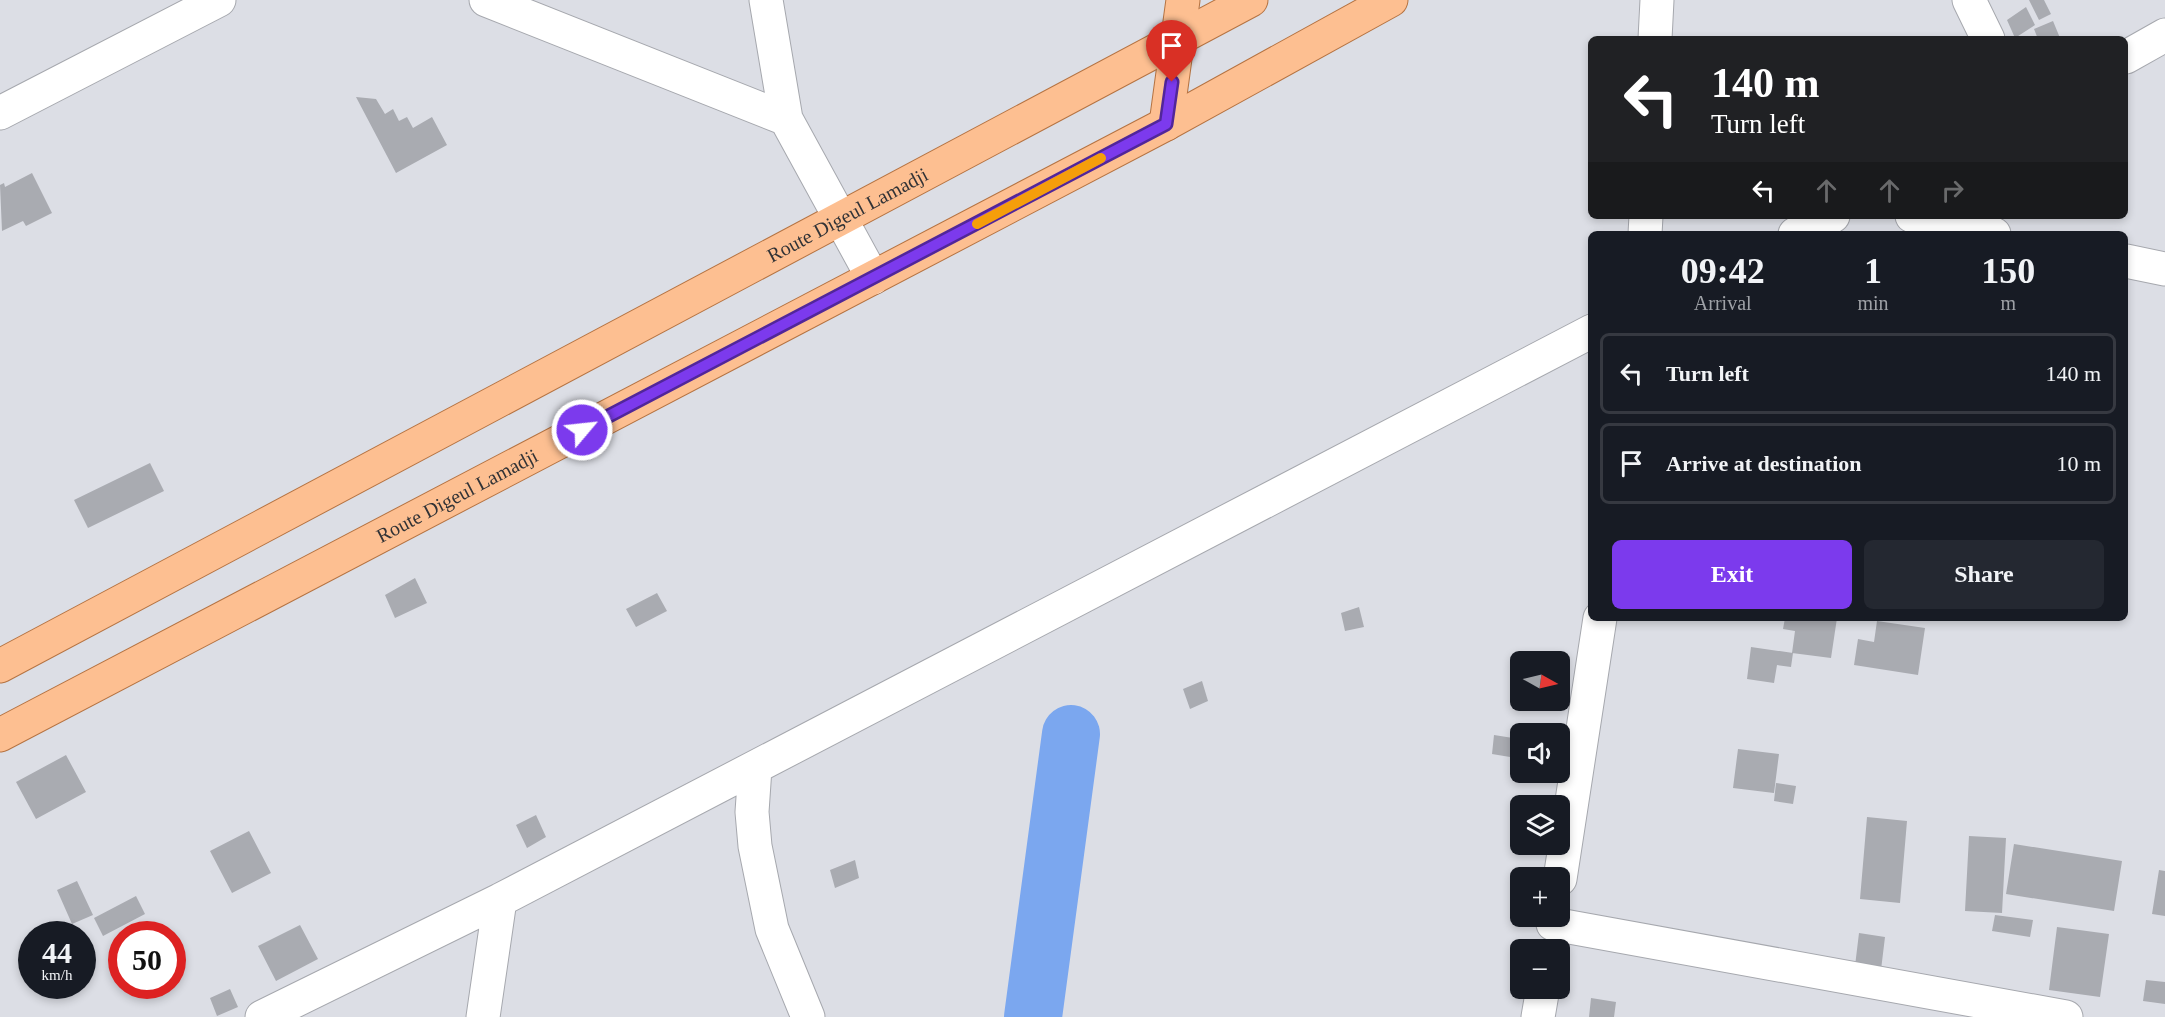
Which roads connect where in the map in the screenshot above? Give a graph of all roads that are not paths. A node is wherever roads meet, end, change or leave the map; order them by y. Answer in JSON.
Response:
{"nodes":[{"id":1,"x":219,"y":0,"type":"edge"},
{"id":2,"x":486,"y":0,"type":"edge"},
{"id":3,"x":766,"y":0,"type":"edge"},
{"id":4,"x":1183,"y":0,"type":"edge"},
{"id":5,"x":1251,"y":0,"type":"edge"},
{"id":6,"x":1391,"y":0,"type":"edge"},
{"id":7,"x":1657,"y":0,"type":"edge"},
{"id":8,"x":1969,"y":0,"type":"edge"},
{"id":9,"x":2165,"y":34,"type":"edge"},
{"id":10,"x":1655,"y":36,"type":"edge"},
{"id":11,"x":1987,"y":36,"type":"edge"},
{"id":12,"x":1178,"y":39,"type":"junction"},
{"id":13,"x":2128,"y":56,"type":"edge"},
{"id":14,"x":0,"y":112,"type":"edge"},
{"id":15,"x":786,"y":119,"type":"junction"},
{"id":16,"x":1166,"y":124,"type":"junction"},
{"id":17,"x":840,"y":218,"type":"junction"},
{"id":18,"x":1827,"y":219,"type":"edge"},
{"id":19,"x":1926,"y":219,"type":"edge"},
{"id":20,"x":1801,"y":231,"type":"edge"},
{"id":21,"x":1980,"y":231,"type":"edge"},
{"id":22,"x":2128,"y":261,"type":"edge"},
{"id":23,"x":2165,"y":269,"type":"edge"},
{"id":24,"x":873,"y":278,"type":"junction"},
{"id":25,"x":1588,"y":334,"type":"edge"},
{"id":26,"x":1600,"y":621,"type":"edge"},
{"id":27,"x":0,"y":666,"type":"edge"},
{"id":28,"x":0,"y":735,"type":"edge"},
{"id":29,"x":755,"y":768,"type":"junction"},
{"id":30,"x":1562,"y":867,"type":"edge"},
{"id":31,"x":500,"y":900,"type":"junction"},
{"id":32,"x":1552,"y":930,"type":"edge"},
{"id":33,"x":1541,"y":999,"type":"edge"},
{"id":34,"x":262,"y":1017,"type":"edge"},
{"id":35,"x":483,"y":1017,"type":"edge"},
{"id":36,"x":808,"y":1017,"type":"edge"},
{"id":37,"x":1538,"y":1017,"type":"edge"},
{"id":38,"x":2066,"y":1017,"type":"edge"}],
"edges":[{"from":1,"to":14,"type":"street"},
{"from":2,"to":15,"type":"street"},
{"from":3,"to":15,"type":"street"},
{"from":4,"to":12,"type":"main road"},
{"from":5,"to":12,"type":"main road","name":"Route Digeul Lamadji"},
{"from":6,"to":16,"type":"main road","name":"Route Digeul Lamadji"},
{"from":7,"to":10,"type":"street"},
{"from":8,"to":11,"type":"street"},
{"from":9,"to":13,"type":"street"},
{"from":12,"to":16,"type":"main road"},
{"from":12,"to":17,"type":"main road","name":"Route Digeul Lamadji"},
{"from":15,"to":17,"type":"street"},
{"from":16,"to":24,"type":"main road","name":"Route Digeul Lamadji"},
{"from":17,"to":24,"type":"street"},
{"from":17,"to":27,"type":"main road","name":"Route Digeul Lamadji"},
{"from":18,"to":20,"type":"street"},
{"from":19,"to":21,"type":"street"},
{"from":22,"to":23,"type":"street"},
{"from":24,"to":28,"type":"main road","name":"Route Digeul Lamadji"},
{"from":25,"to":29,"type":"street"},
{"from":26,"to":30,"type":"street"},
{"from":29,"to":31,"type":"street"},
{"from":29,"to":36,"type":"street"},
{"from":31,"to":34,"type":"street"},
{"from":31,"to":35,"type":"street"},
{"from":32,"to":38,"type":"street"},
{"from":33,"to":37,"type":"street"}]}
